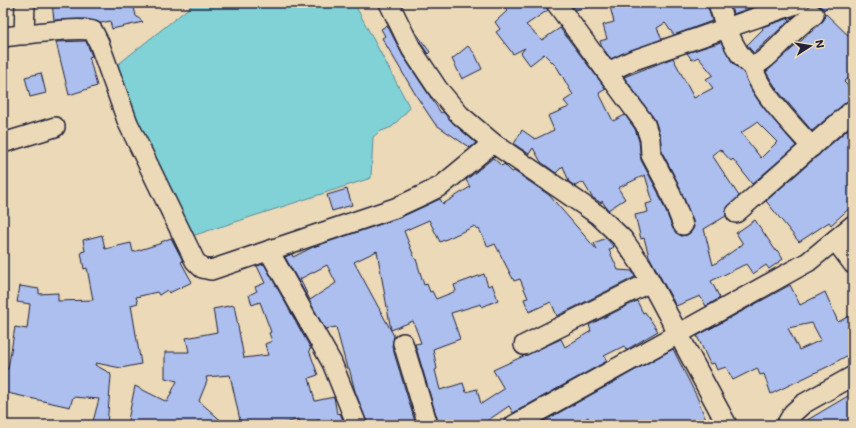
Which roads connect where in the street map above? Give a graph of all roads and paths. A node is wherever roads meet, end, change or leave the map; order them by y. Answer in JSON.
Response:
{"nodes":[{"id":1,"x":25,"y":3,"type":"edge"},
{"id":2,"x":389,"y":3,"type":"edge"},
{"id":3,"x":556,"y":3,"type":"edge"},
{"id":4,"x":718,"y":3,"type":"edge"},
{"id":5,"x":800,"y":3,"type":"edge"},
{"id":6,"x":814,"y":15,"type":"dead end"},
{"id":7,"x":726,"y":29,"type":"junction"},
{"id":8,"x":24,"y":35,"type":"junction"},
{"id":9,"x":3,"y":37,"type":"edge"},
{"id":10,"x":752,"y":66,"type":"junction"},
{"id":11,"x":608,"y":72,"type":"junction"},
{"id":12,"x":853,"y":110,"type":"edge"},
{"id":13,"x":55,"y":127,"type":"dead end"},
{"id":14,"x":3,"y":143,"type":"edge"},
{"id":15,"x":494,"y":143,"type":"junction"},
{"id":16,"x":812,"y":147,"type":"junction"},
{"id":17,"x":736,"y":213,"type":"dead end"},
{"id":18,"x":683,"y":225,"type":"dead end"},
{"id":19,"x":853,"y":225,"type":"edge"},
{"id":20,"x":836,"y":240,"type":"junction"},
{"id":21,"x":269,"y":251,"type":"junction"},
{"id":22,"x":853,"y":264,"type":"edge"},
{"id":23,"x":650,"y":282,"type":"junction"},
{"id":24,"x":678,"y":332,"type":"junction"},
{"id":25,"x":403,"y":343,"type":"dead end"},
{"id":26,"x":524,"y":344,"type":"dead end"},
{"id":27,"x":853,"y":376,"type":"edge"},
{"id":28,"x":357,"y":425,"type":"edge"},
{"id":29,"x":428,"y":425,"type":"edge"},
{"id":30,"x":514,"y":425,"type":"edge"},
{"id":31,"x":727,"y":425,"type":"edge"},
{"id":32,"x":786,"y":425,"type":"edge"}],
"edges":[{"from":1,"to":8,"type":"street"},
{"from":2,"to":15,"type":"street"},
{"from":3,"to":11,"type":"street"},
{"from":4,"to":7,"type":"street"},
{"from":5,"to":7,"type":"street"},
{"from":6,"to":10,"type":"street"},
{"from":7,"to":10,"type":"street"},
{"from":7,"to":11,"type":"street"},
{"from":8,"to":9,"type":"street"},
{"from":8,"to":21,"type":"street"},
{"from":10,"to":16,"type":"street"},
{"from":11,"to":18,"type":"street"},
{"from":12,"to":16,"type":"street"},
{"from":13,"to":14,"type":"street"},
{"from":15,"to":21,"type":"street"},
{"from":15,"to":23,"type":"street"},
{"from":16,"to":17,"type":"street"},
{"from":19,"to":20,"type":"street"},
{"from":20,"to":22,"type":"street"},
{"from":20,"to":24,"type":"street"},
{"from":21,"to":28,"type":"street"},
{"from":23,"to":24,"type":"street"},
{"from":23,"to":26,"type":"street"},
{"from":24,"to":30,"type":"street"},
{"from":24,"to":31,"type":"street"},
{"from":25,"to":29,"type":"street"},
{"from":27,"to":32,"type":"street"}]}
